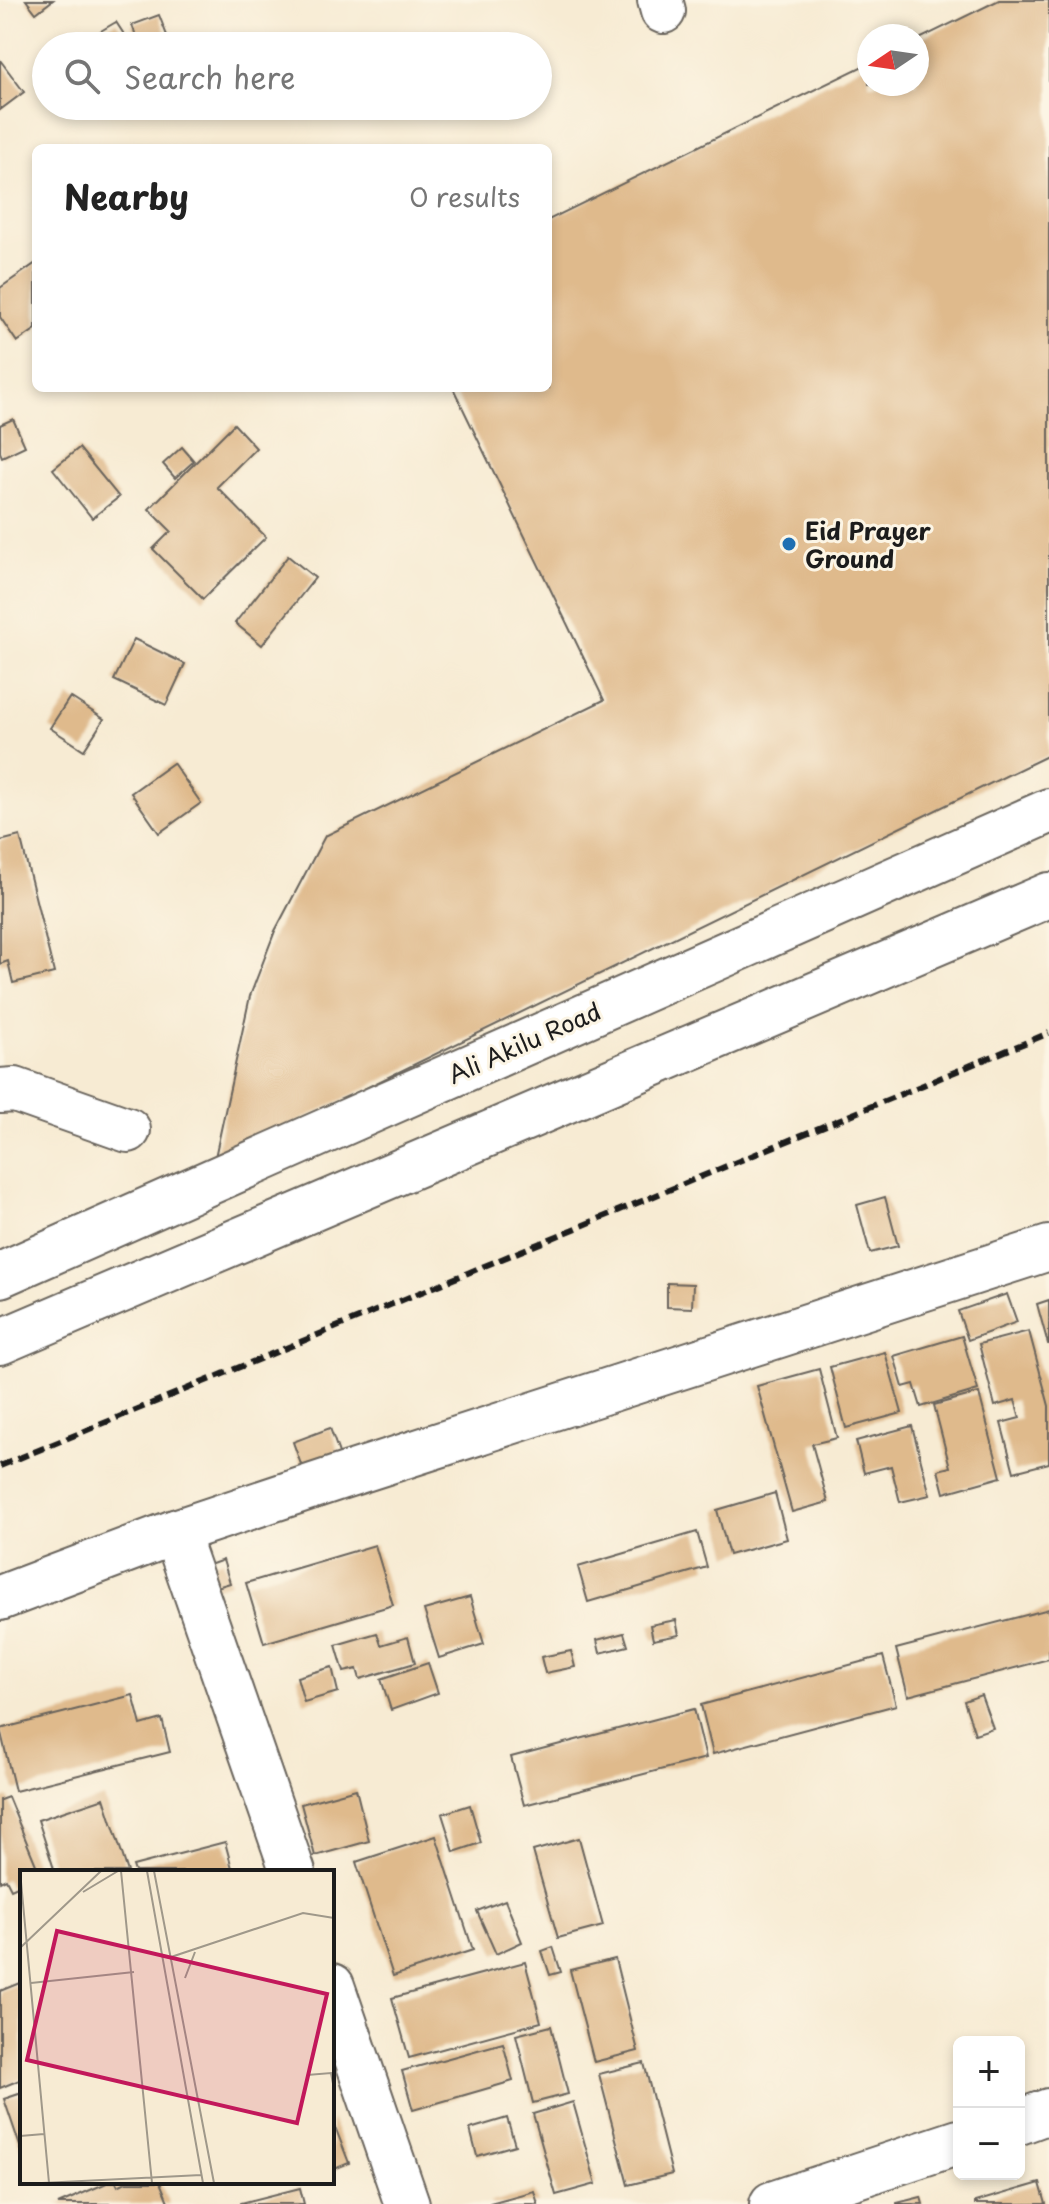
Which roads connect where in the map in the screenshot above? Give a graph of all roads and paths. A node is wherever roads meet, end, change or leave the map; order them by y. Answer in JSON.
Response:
{"nodes":[{"id":1,"x":1049,"y":811,"type":"edge"},
{"id":2,"x":1049,"y":895,"type":"edge"},
{"id":3,"x":0,"y":1091,"type":"edge"},
{"id":4,"x":128,"y":1130,"type":"dead end"},
{"id":5,"x":1049,"y":1248,"type":"edge"},
{"id":6,"x":0,"y":1275,"type":"edge"},
{"id":7,"x":0,"y":1342,"type":"edge"},
{"id":8,"x":175,"y":1532,"type":"junction"},
{"id":9,"x":0,"y":1598,"type":"edge"},
{"id":10,"x":292,"y":1870,"type":"edge"},
{"id":11,"x":334,"y":1992,"type":"edge"},
{"id":12,"x":1049,"y":2111,"type":"edge"},
{"id":13,"x":1025,"y":2120,"type":"edge"},
{"id":14,"x":953,"y":2145,"type":"edge"},
{"id":15,"x":856,"y":2192,"type":"edge"},
{"id":16,"x":407,"y":2204,"type":"edge"},
{"id":17,"x":772,"y":2204,"type":"edge"}],
"edges":[{"from":1,"to":6,"type":"main road","name":"Ali Akilu Road"},
{"from":2,"to":7,"type":"main road"},
{"from":3,"to":4,"type":"main road"},
{"from":5,"to":8,"type":"main road"},
{"from":8,"to":9,"type":"main road"},
{"from":8,"to":10,"type":"main road"},
{"from":11,"to":16,"type":"main road"},
{"from":12,"to":13,"type":"main road"},
{"from":14,"to":15,"type":"main road"},
{"from":15,"to":17,"type":"main road"}]}
